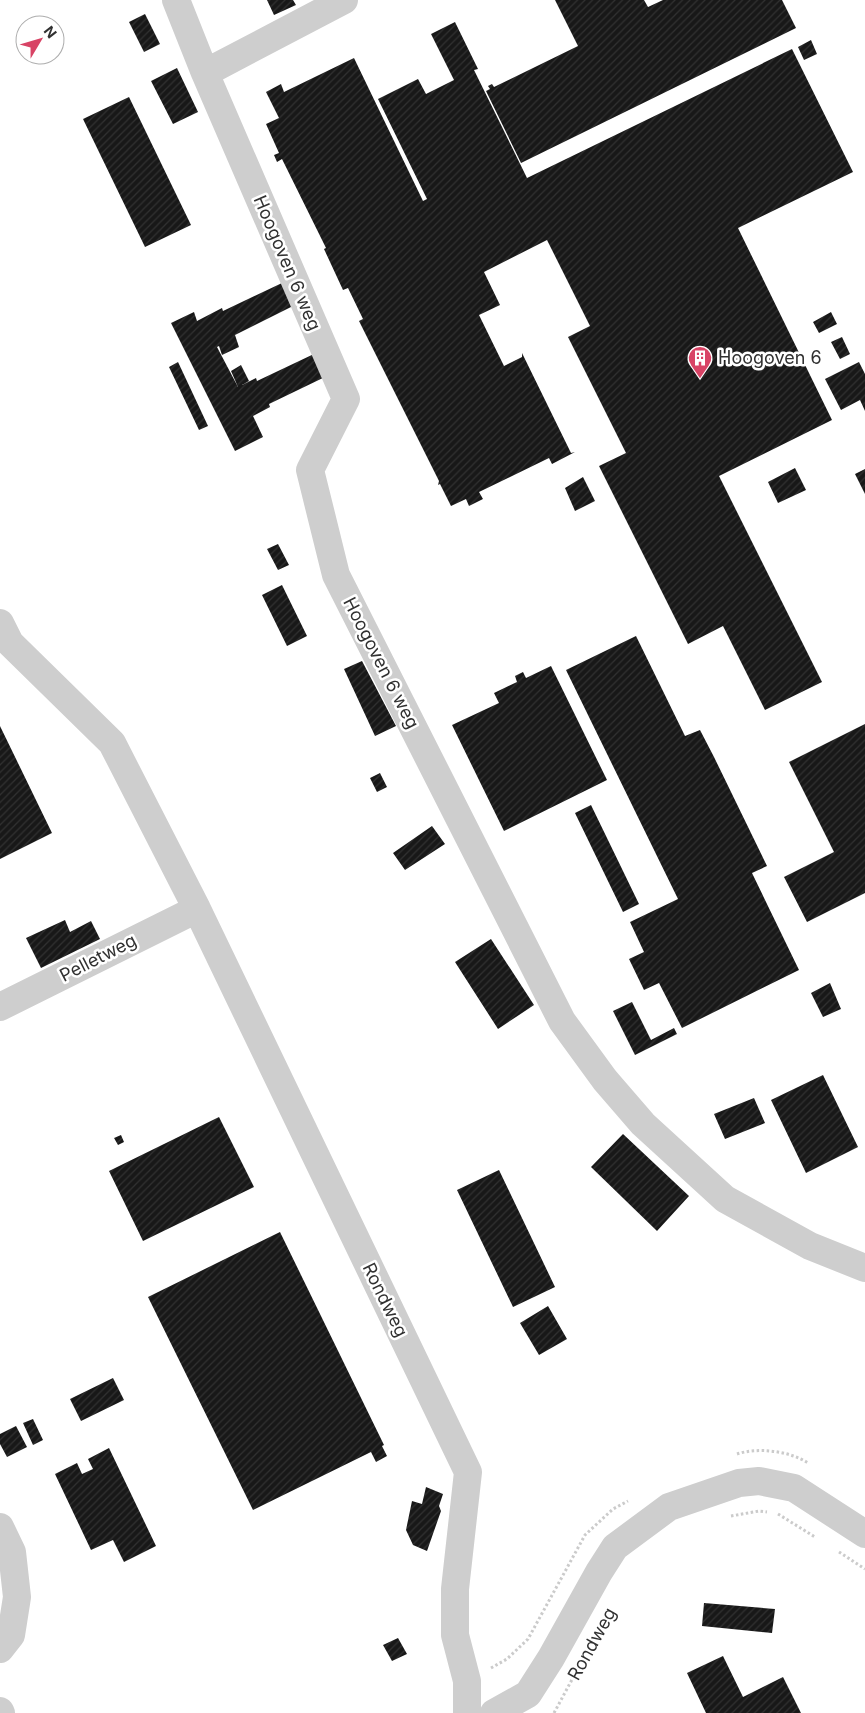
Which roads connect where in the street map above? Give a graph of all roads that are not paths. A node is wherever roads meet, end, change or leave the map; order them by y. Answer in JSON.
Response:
{"nodes":[{"id":1,"x":176,"y":0,"type":"edge"},
{"id":2,"x":344,"y":0,"type":"edge"},
{"id":3,"x":204,"y":73,"type":"junction"},
{"id":4,"x":0,"y":623,"type":"edge"},
{"id":5,"x":197,"y":909,"type":"junction"},
{"id":6,"x":0,"y":1007,"type":"edge"},
{"id":7,"x":865,"y":1268,"type":"edge"},
{"id":8,"x":0,"y":1527,"type":"edge"},
{"id":9,"x":865,"y":1534,"type":"edge"},
{"id":10,"x":0,"y":1649,"type":"edge"},
{"id":11,"x":467,"y":1713,"type":"edge"},
{"id":12,"x":494,"y":1713,"type":"edge"}],
"edges":[{"from":1,"to":3,"type":"street"},
{"from":2,"to":3,"type":"street"},
{"from":3,"to":7,"type":"street","name":"Hoogoven 6 weg"},
{"from":4,"to":5,"type":"street","name":"Rondweg"},
{"from":5,"to":6,"type":"street","name":"Pelletweg"},
{"from":5,"to":11,"type":"street","name":"Rondweg"},
{"from":8,"to":10,"type":"street"},
{"from":9,"to":12,"type":"street","name":"Rondweg"}]}
